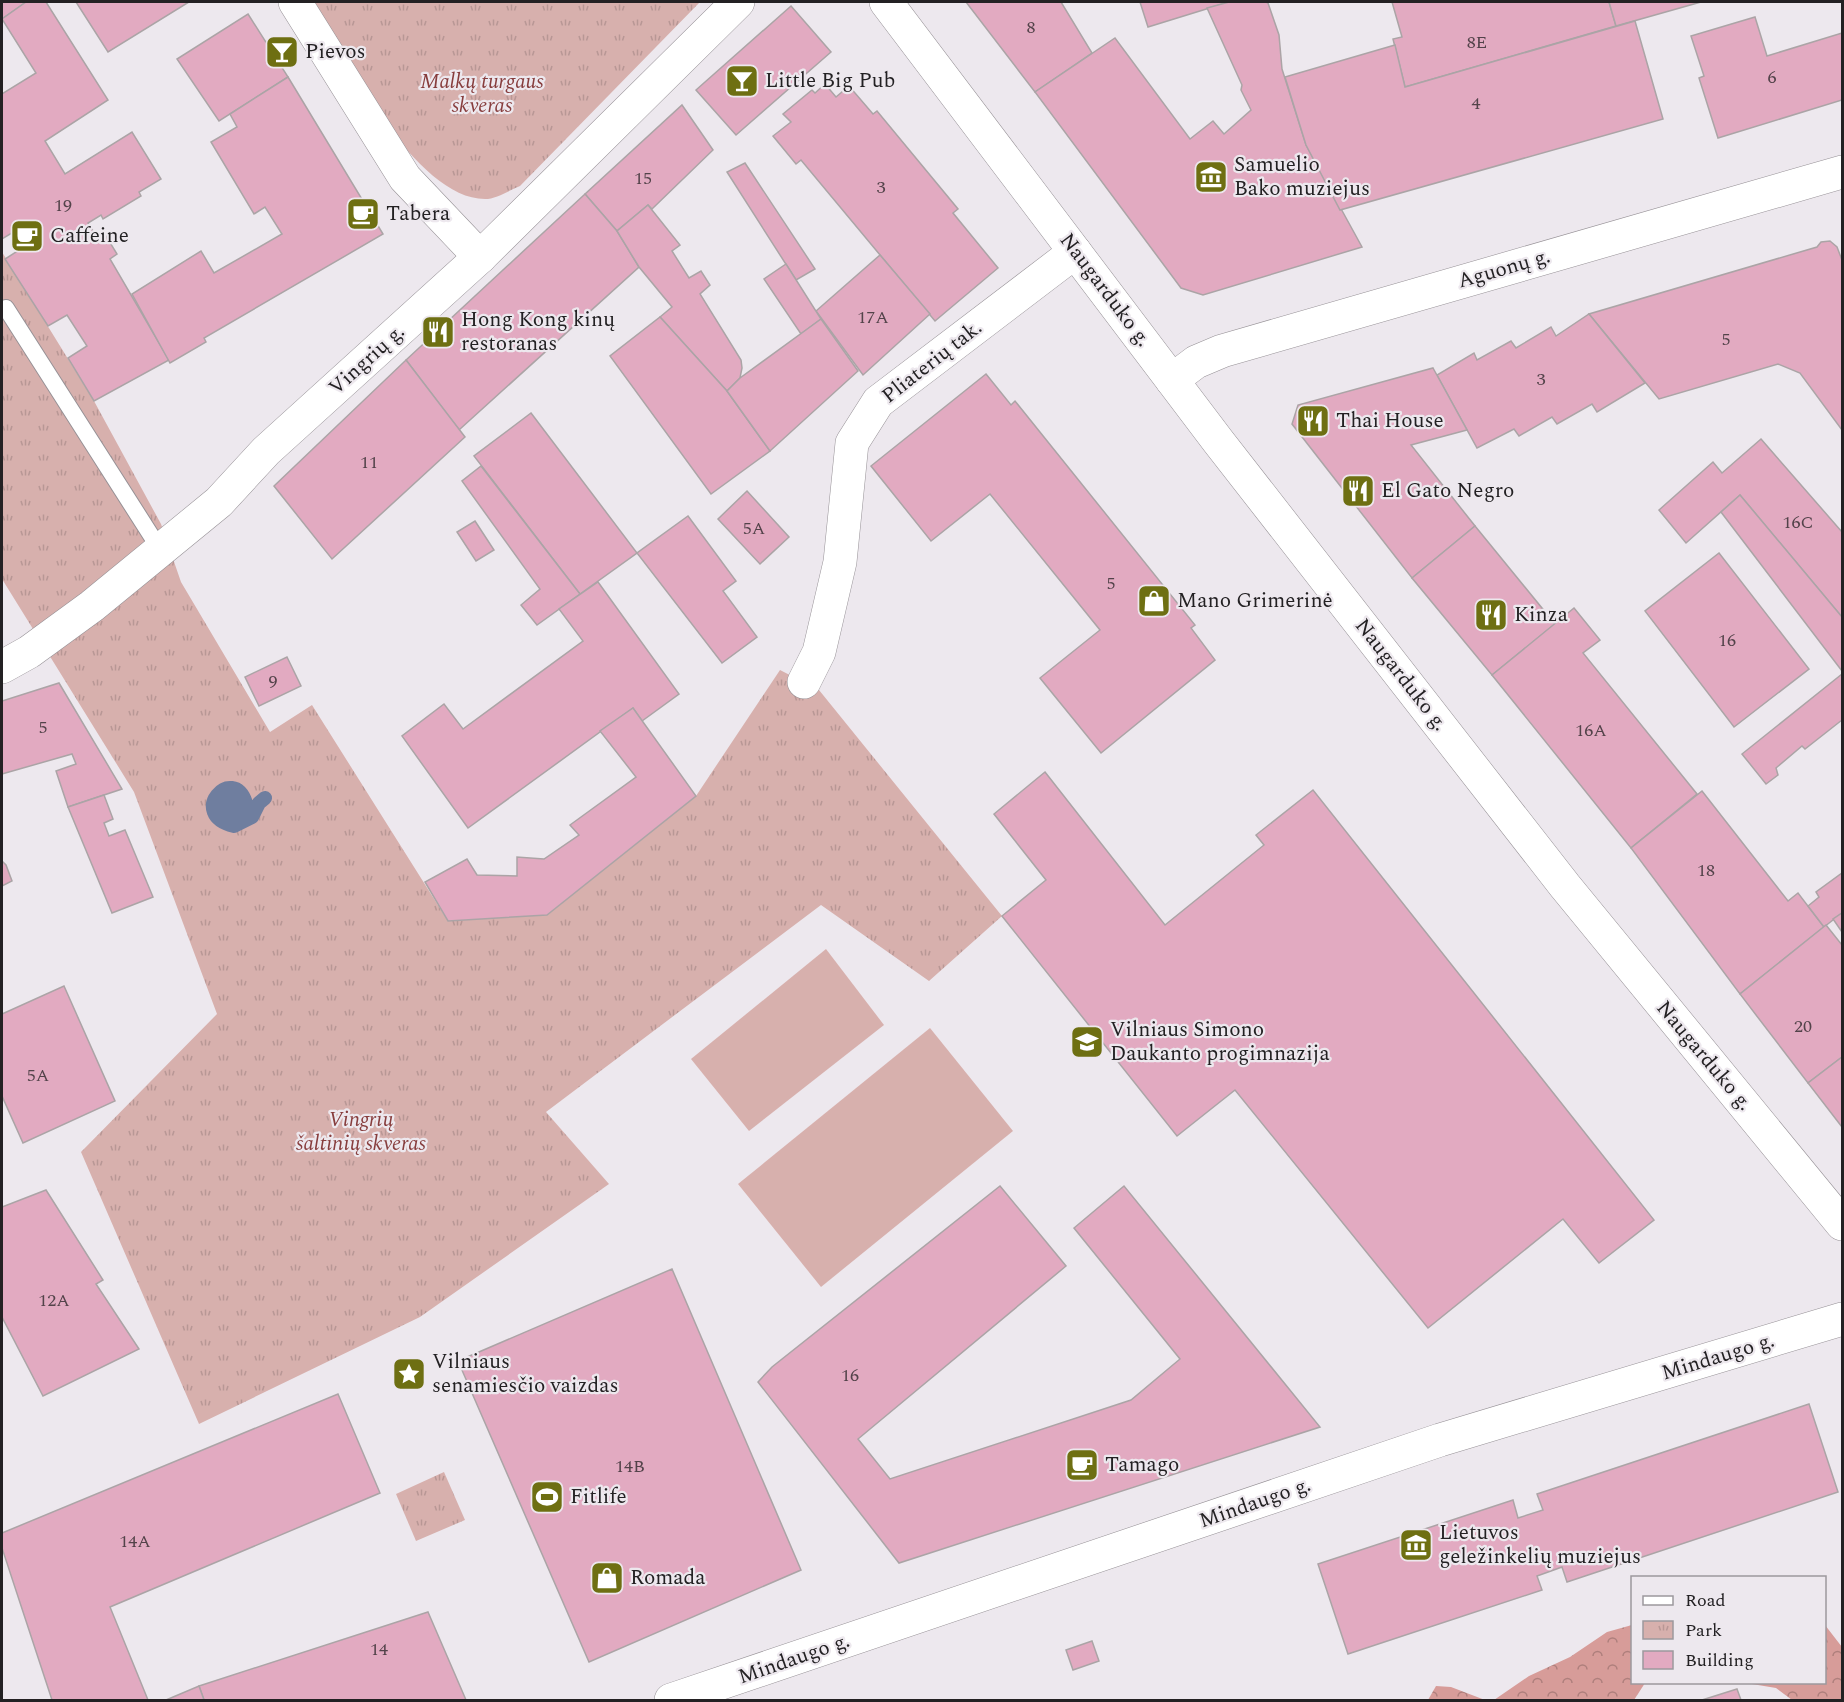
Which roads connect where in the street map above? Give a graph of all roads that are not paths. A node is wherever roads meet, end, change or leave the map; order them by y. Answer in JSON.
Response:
{"nodes":[{"id":1,"x":295,"y":2,"type":"edge"},
{"id":2,"x":738,"y":2,"type":"edge"},
{"id":3,"x":886,"y":2,"type":"edge"},
{"id":4,"x":1842,"y":172,"type":"edge"},
{"id":5,"x":1075,"y":252,"type":"junction"},
{"id":6,"x":480,"y":257,"type":"junction"},
{"id":7,"x":2,"y":310,"type":"edge"},
{"id":8,"x":1172,"y":380,"type":"junction"},
{"id":9,"x":162,"y":551,"type":"junction"},
{"id":10,"x":2,"y":668,"type":"edge"},
{"id":11,"x":804,"y":682,"type":"dead end"},
{"id":12,"x":1842,"y":1224,"type":"edge"},
{"id":13,"x":1842,"y":1319,"type":"edge"},
{"id":14,"x":671,"y":1701,"type":"edge"}],
"edges":[{"from":1,"to":6,"type":"main road"},
{"from":2,"to":6,"type":"main road","name":"Vingrių g."},
{"from":3,"to":5,"type":"main road","name":"Naugarduko g."},
{"from":4,"to":8,"type":"main road","name":"Aguonų g."},
{"from":5,"to":8,"type":"main road","name":"Naugarduko g."},
{"from":5,"to":11,"type":"main road","name":"Pliaterių tak."},
{"from":6,"to":9,"type":"main road","name":"Vingrių g."},
{"from":7,"to":9,"type":"lane"},
{"from":8,"to":12,"type":"main road","name":"Naugarduko g."},
{"from":9,"to":10,"type":"main road","name":"Vingrių g."},
{"from":13,"to":14,"type":"main road","name":"Mindaugo g."}]}
